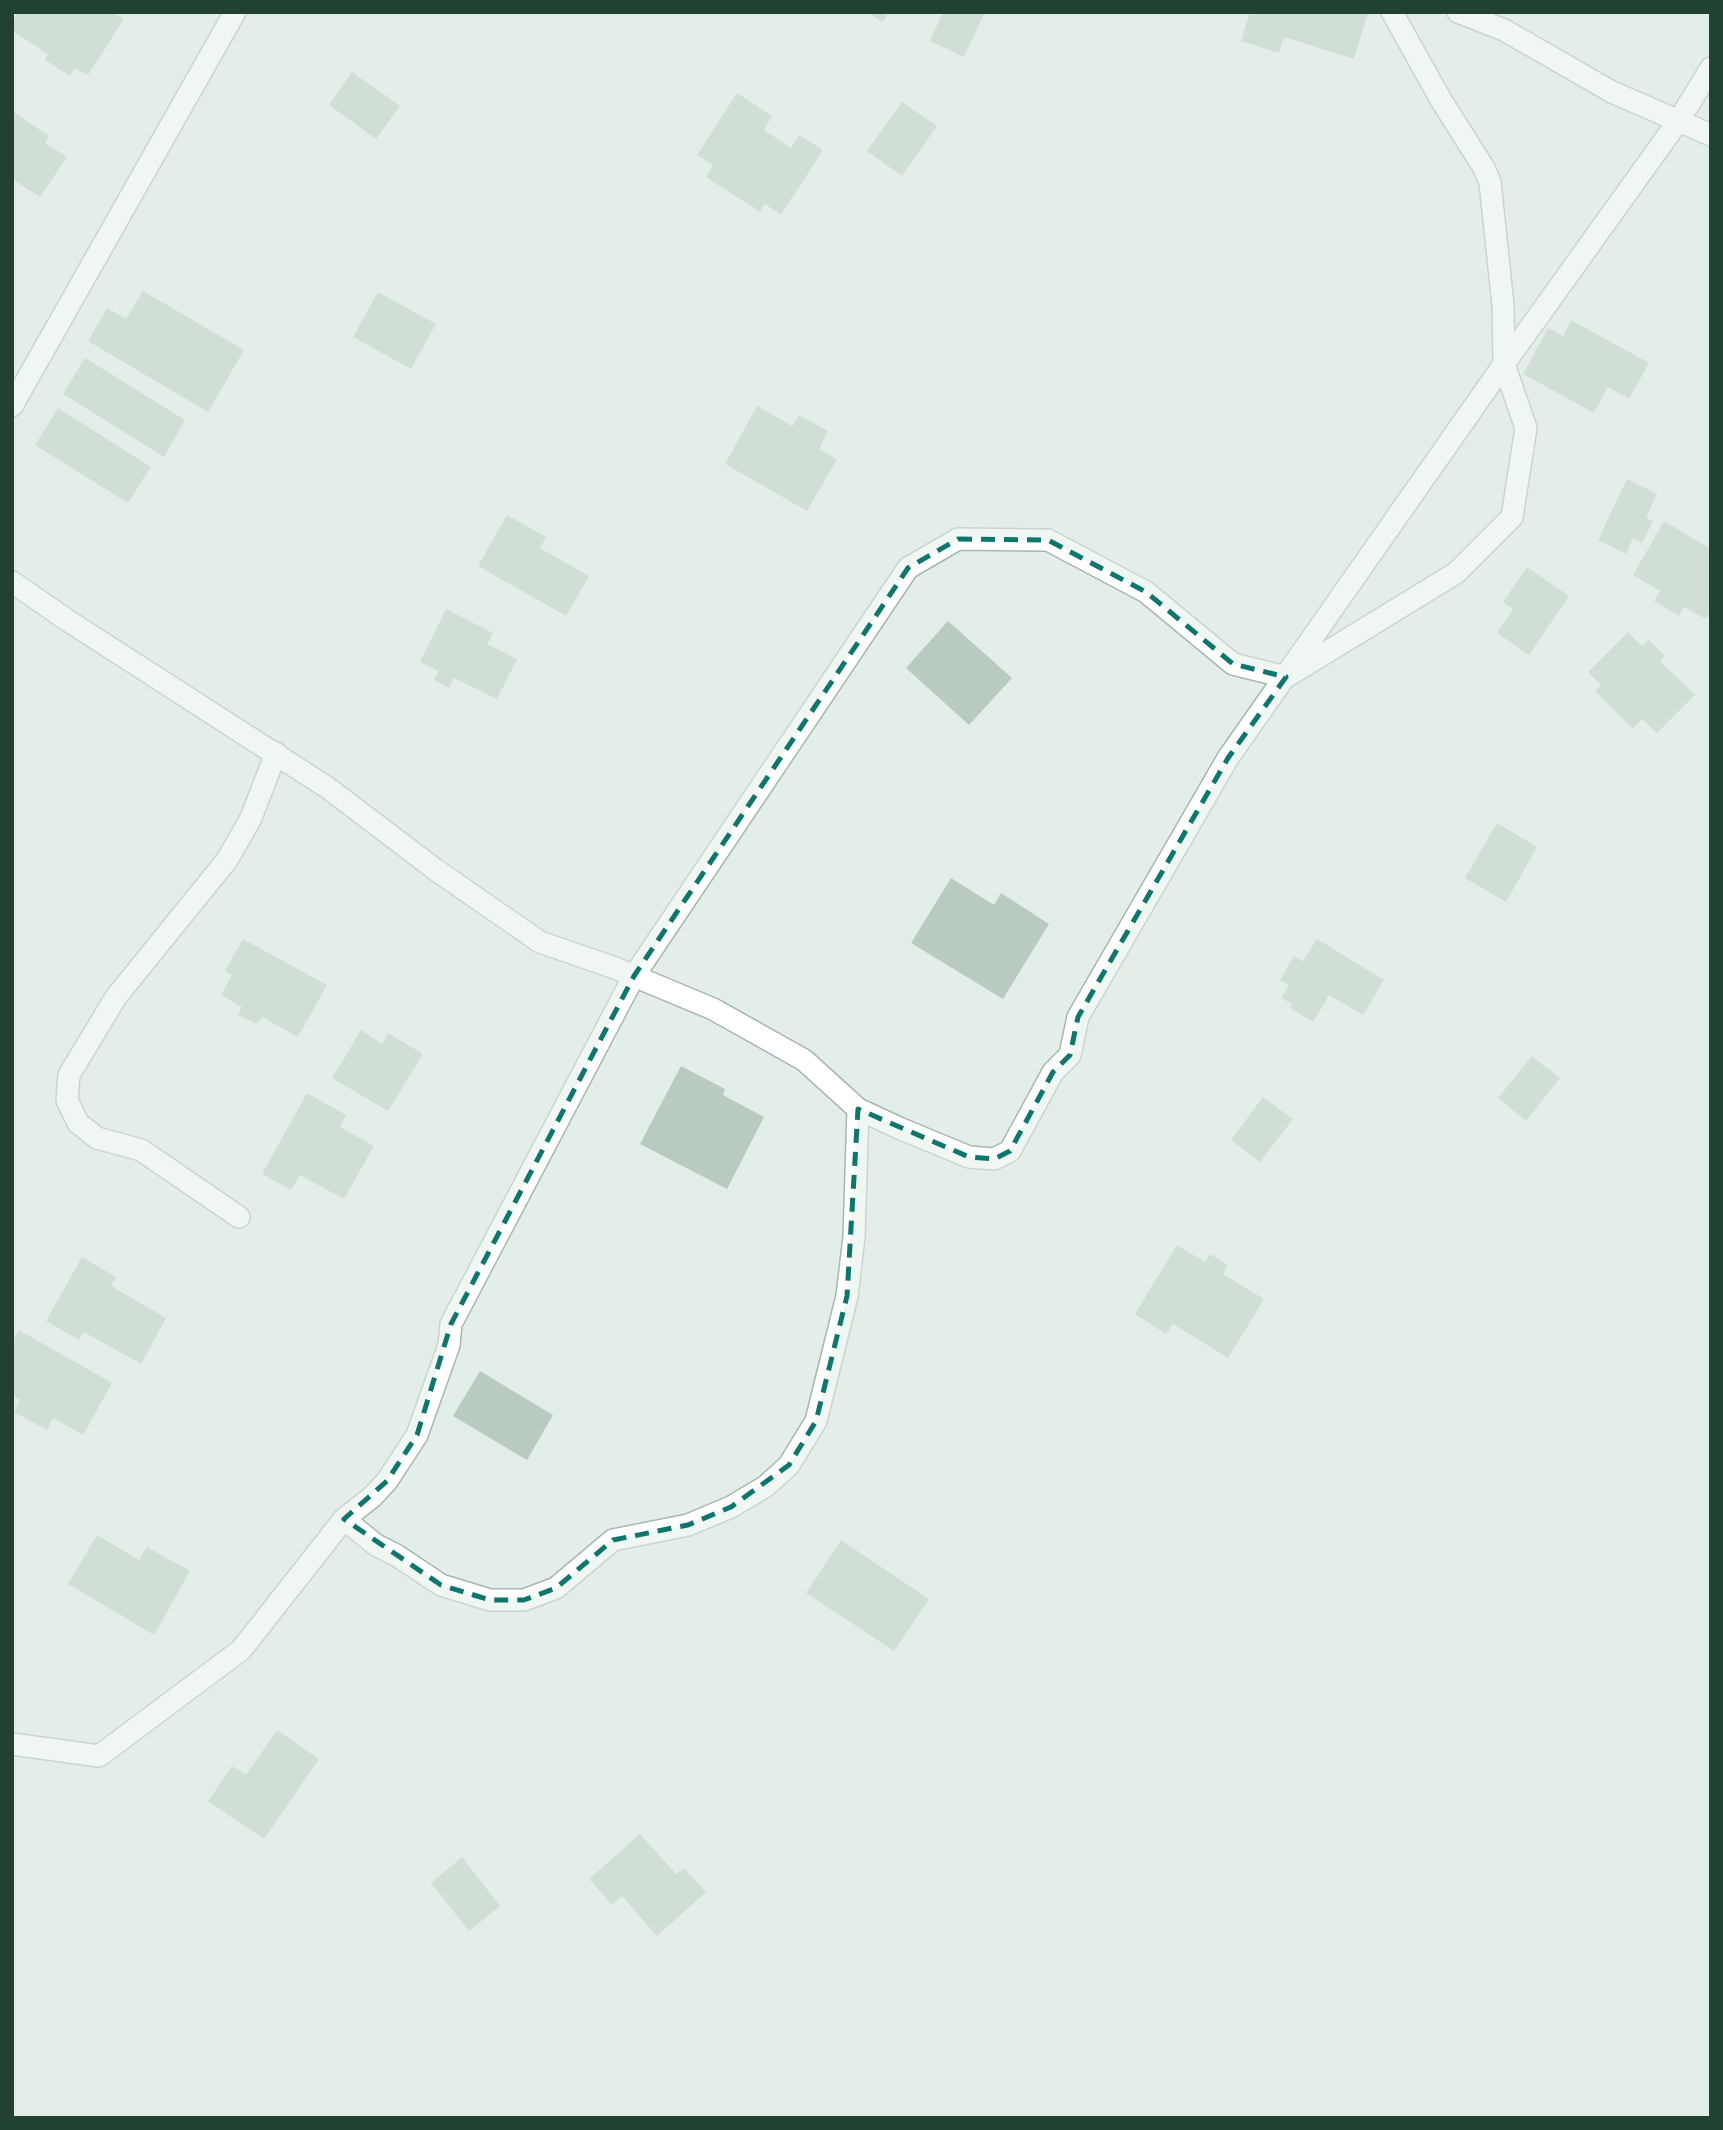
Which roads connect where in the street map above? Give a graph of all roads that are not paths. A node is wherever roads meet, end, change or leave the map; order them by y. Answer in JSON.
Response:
{"nodes":[{"id":1,"x":234,"y":12,"type":"edge"},
{"id":2,"x":1392,"y":12,"type":"edge"},
{"id":3,"x":1458,"y":12,"type":"edge"},
{"id":4,"x":1711,"y":68,"type":"edge"},
{"id":5,"x":1679,"y":120,"type":"junction"},
{"id":6,"x":1711,"y":135,"type":"edge"},
{"id":7,"x":1504,"y":364,"type":"junction"},
{"id":8,"x":12,"y":406,"type":"edge"},
{"id":9,"x":12,"y":582,"type":"edge"},
{"id":10,"x":1286,"y":677,"type":"junction"},
{"id":11,"x":276,"y":753,"type":"junction"},
{"id":12,"x":634,"y":976,"type":"junction"},
{"id":13,"x":858,"y":1109,"type":"junction"},
{"id":14,"x":239,"y":1217,"type":"dead end"},
{"id":15,"x":344,"y":1519,"type":"junction"},
{"id":16,"x":12,"y":1744,"type":"edge"}],
"edges":[{"from":1,"to":8,"type":"street"},
{"from":2,"to":7,"type":"street"},
{"from":3,"to":5,"type":"street"},
{"from":4,"to":5,"type":"street"},
{"from":5,"to":6,"type":"street"},
{"from":5,"to":7,"type":"street"},
{"from":7,"to":10,"type":"street"},
{"from":7,"to":10,"type":"street"},
{"from":9,"to":11,"type":"street"},
{"from":10,"to":12,"type":"street"},
{"from":10,"to":13,"type":"street"},
{"from":11,"to":12,"type":"street"},
{"from":11,"to":14,"type":"street"},
{"from":12,"to":13,"type":"street"},
{"from":12,"to":15,"type":"street"},
{"from":13,"to":15,"type":"street"},
{"from":15,"to":16,"type":"street"}]}
